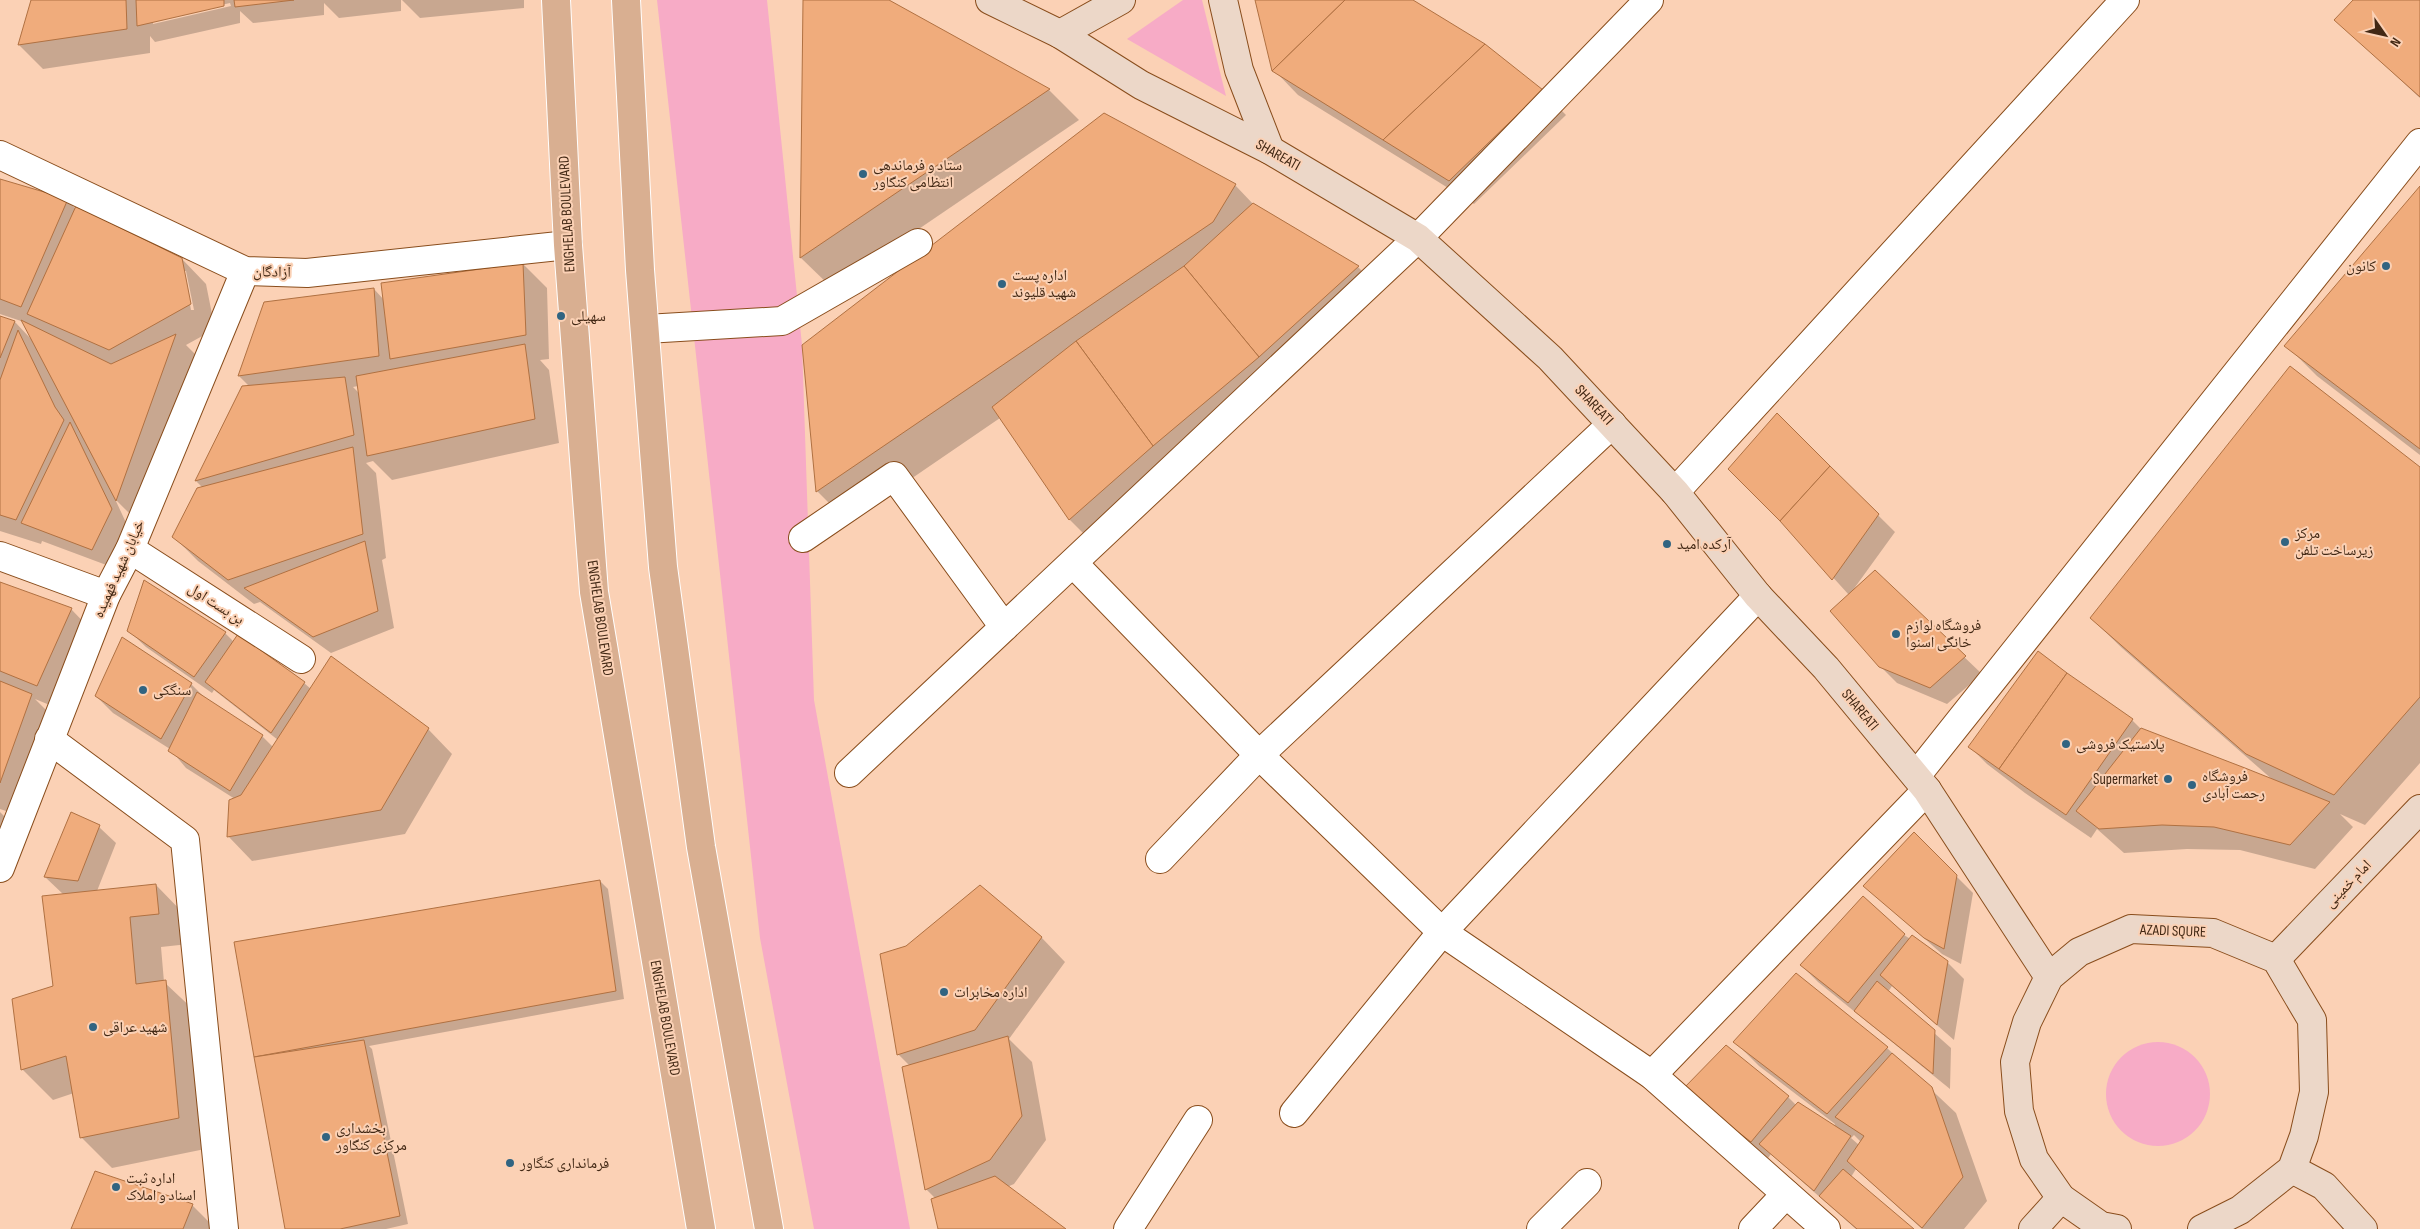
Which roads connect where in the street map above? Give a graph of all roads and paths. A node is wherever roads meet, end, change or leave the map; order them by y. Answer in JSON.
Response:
{"nodes":[{"id":1,"x":556,"y":0,"type":"edge"},
{"id":2,"x":626,"y":0,"type":"edge"},
{"id":3,"x":990,"y":0,"type":"edge"},
{"id":4,"x":1122,"y":0,"type":"edge"},
{"id":5,"x":1223,"y":0,"type":"edge"},
{"id":6,"x":1649,"y":0,"type":"edge"},
{"id":7,"x":2125,"y":0,"type":"edge"},
{"id":8,"x":1060,"y":34,"type":"junction"},
{"id":9,"x":2420,"y":143,"type":"edge"},
{"id":10,"x":1270,"y":150,"type":"junction"},
{"id":11,"x":0,"y":155,"type":"edge"},
{"id":12,"x":1418,"y":238,"type":"junction"},
{"id":13,"x":918,"y":243,"type":"dead end"},
{"id":14,"x":568,"y":245,"type":"junction"},
{"id":15,"x":244,"y":271,"type":"junction"},
{"id":16,"x":646,"y":329,"type":"junction"},
{"id":17,"x":1612,"y":424,"type":"junction"},
{"id":18,"x":1675,"y":492,"type":"junction"},
{"id":19,"x":803,"y":538,"type":"dead end"},
{"id":20,"x":130,"y":549,"type":"junction"},
{"id":21,"x":0,"y":556,"type":"edge"},
{"id":22,"x":1073,"y":563,"type":"junction"},
{"id":23,"x":106,"y":595,"type":"junction"},
{"id":24,"x":1758,"y":596,"type":"junction"},
{"id":25,"x":1004,"y":628,"type":"junction"},
{"id":26,"x":301,"y":659,"type":"dead end"},
{"id":27,"x":49,"y":738,"type":"junction"},
{"id":28,"x":1259,"y":755,"type":"junction"},
{"id":29,"x":849,"y":773,"type":"dead end"},
{"id":30,"x":1922,"y":783,"type":"junction"},
{"id":31,"x":2420,"y":809,"type":"edge"},
{"id":32,"x":1160,"y":859,"type":"dead end"},
{"id":33,"x":0,"y":868,"type":"edge"},
{"id":34,"x":1442,"y":932,"type":"junction"},
{"id":35,"x":2276,"y":958,"type":"junction"},
{"id":36,"x":2049,"y":977,"type":"junction"},
{"id":37,"x":1652,"y":1075,"type":"junction"},
{"id":38,"x":1294,"y":1113,"type":"dead end"},
{"id":39,"x":1198,"y":1120,"type":"dead end"},
{"id":40,"x":2292,"y":1170,"type":"junction"},
{"id":41,"x":1587,"y":1183,"type":"dead end"},
{"id":42,"x":1786,"y":1194,"type":"junction"},
{"id":43,"x":2061,"y":1198,"type":"junction"},
{"id":44,"x":224,"y":1229,"type":"edge"},
{"id":45,"x":701,"y":1229,"type":"edge"},
{"id":46,"x":768,"y":1229,"type":"edge"},
{"id":47,"x":1128,"y":1229,"type":"edge"},
{"id":48,"x":1541,"y":1229,"type":"edge"},
{"id":49,"x":1753,"y":1229,"type":"edge"},
{"id":50,"x":1826,"y":1229,"type":"edge"},
{"id":51,"x":2032,"y":1229,"type":"edge"},
{"id":52,"x":2118,"y":1229,"type":"edge"},
{"id":53,"x":2202,"y":1229,"type":"edge"},
{"id":54,"x":2363,"y":1229,"type":"edge"}],
"edges":[{"from":1,"to":14,"type":"main road","name":"ENGHELAB BOULEVARD"},
{"from":2,"to":16,"type":"main road"},
{"from":3,"to":8,"type":"street","name":"SHAREATI"},
{"from":4,"to":8,"type":"street"},
{"from":5,"to":10,"type":"street"},
{"from":6,"to":12,"type":"street"},
{"from":7,"to":18,"type":"street"},
{"from":8,"to":10,"type":"street","name":"SHAREATI"},
{"from":9,"to":30,"type":"street"},
{"from":10,"to":12,"type":"street","name":"SHAREATI"},
{"from":11,"to":15,"type":"street","name":"آزادگان"},
{"from":12,"to":17,"type":"street","name":"SHAREATI"},
{"from":12,"to":22,"type":"street"},
{"from":13,"to":16,"type":"street"},
{"from":14,"to":15,"type":"street","name":"آزادگان"},
{"from":14,"to":45,"type":"main road","name":"ENGHELAB BOULEVARD"},
{"from":15,"to":20,"type":"street","name":"خیابان شهید فهمیده"},
{"from":16,"to":46,"type":"main road"},
{"from":17,"to":18,"type":"street","name":"SHAREATI"},
{"from":17,"to":28,"type":"street"},
{"from":18,"to":24,"type":"street","name":"SHAREATI"},
{"from":19,"to":25,"type":"street"},
{"from":20,"to":23,"type":"street","name":"خیابان شهید فهمیده"},
{"from":20,"to":26,"type":"street","name":"بن بست اول"},
{"from":21,"to":23,"type":"street"},
{"from":22,"to":25,"type":"street"},
{"from":22,"to":28,"type":"street"},
{"from":23,"to":27,"type":"street","name":"خیابان شهید فهمیده"},
{"from":24,"to":30,"type":"street","name":"SHAREATI"},
{"from":24,"to":34,"type":"street"},
{"from":25,"to":29,"type":"street"},
{"from":27,"to":33,"type":"street","name":"خیابان شهید فهمیده"},
{"from":27,"to":44,"type":"street"},
{"from":28,"to":32,"type":"street"},
{"from":28,"to":34,"type":"street"},
{"from":30,"to":36,"type":"street","name":"SHAREATI"},
{"from":30,"to":37,"type":"street"},
{"from":31,"to":35,"type":"street","name":"امام خمینی"},
{"from":34,"to":37,"type":"street"},
{"from":34,"to":38,"type":"street"},
{"from":35,"to":36,"type":"street","name":"AZADI SQURE"},
{"from":35,"to":40,"type":"street"},
{"from":36,"to":43,"type":"street","name":"AZADI SQURE"},
{"from":37,"to":42,"type":"street"},
{"from":39,"to":47,"type":"street"},
{"from":40,"to":53,"type":"street"},
{"from":40,"to":54,"type":"street"},
{"from":41,"to":48,"type":"street"},
{"from":42,"to":49,"type":"street"},
{"from":42,"to":50,"type":"street"},
{"from":43,"to":51,"type":"street"},
{"from":43,"to":52,"type":"street","name":"AZADI SQURE"}]}
